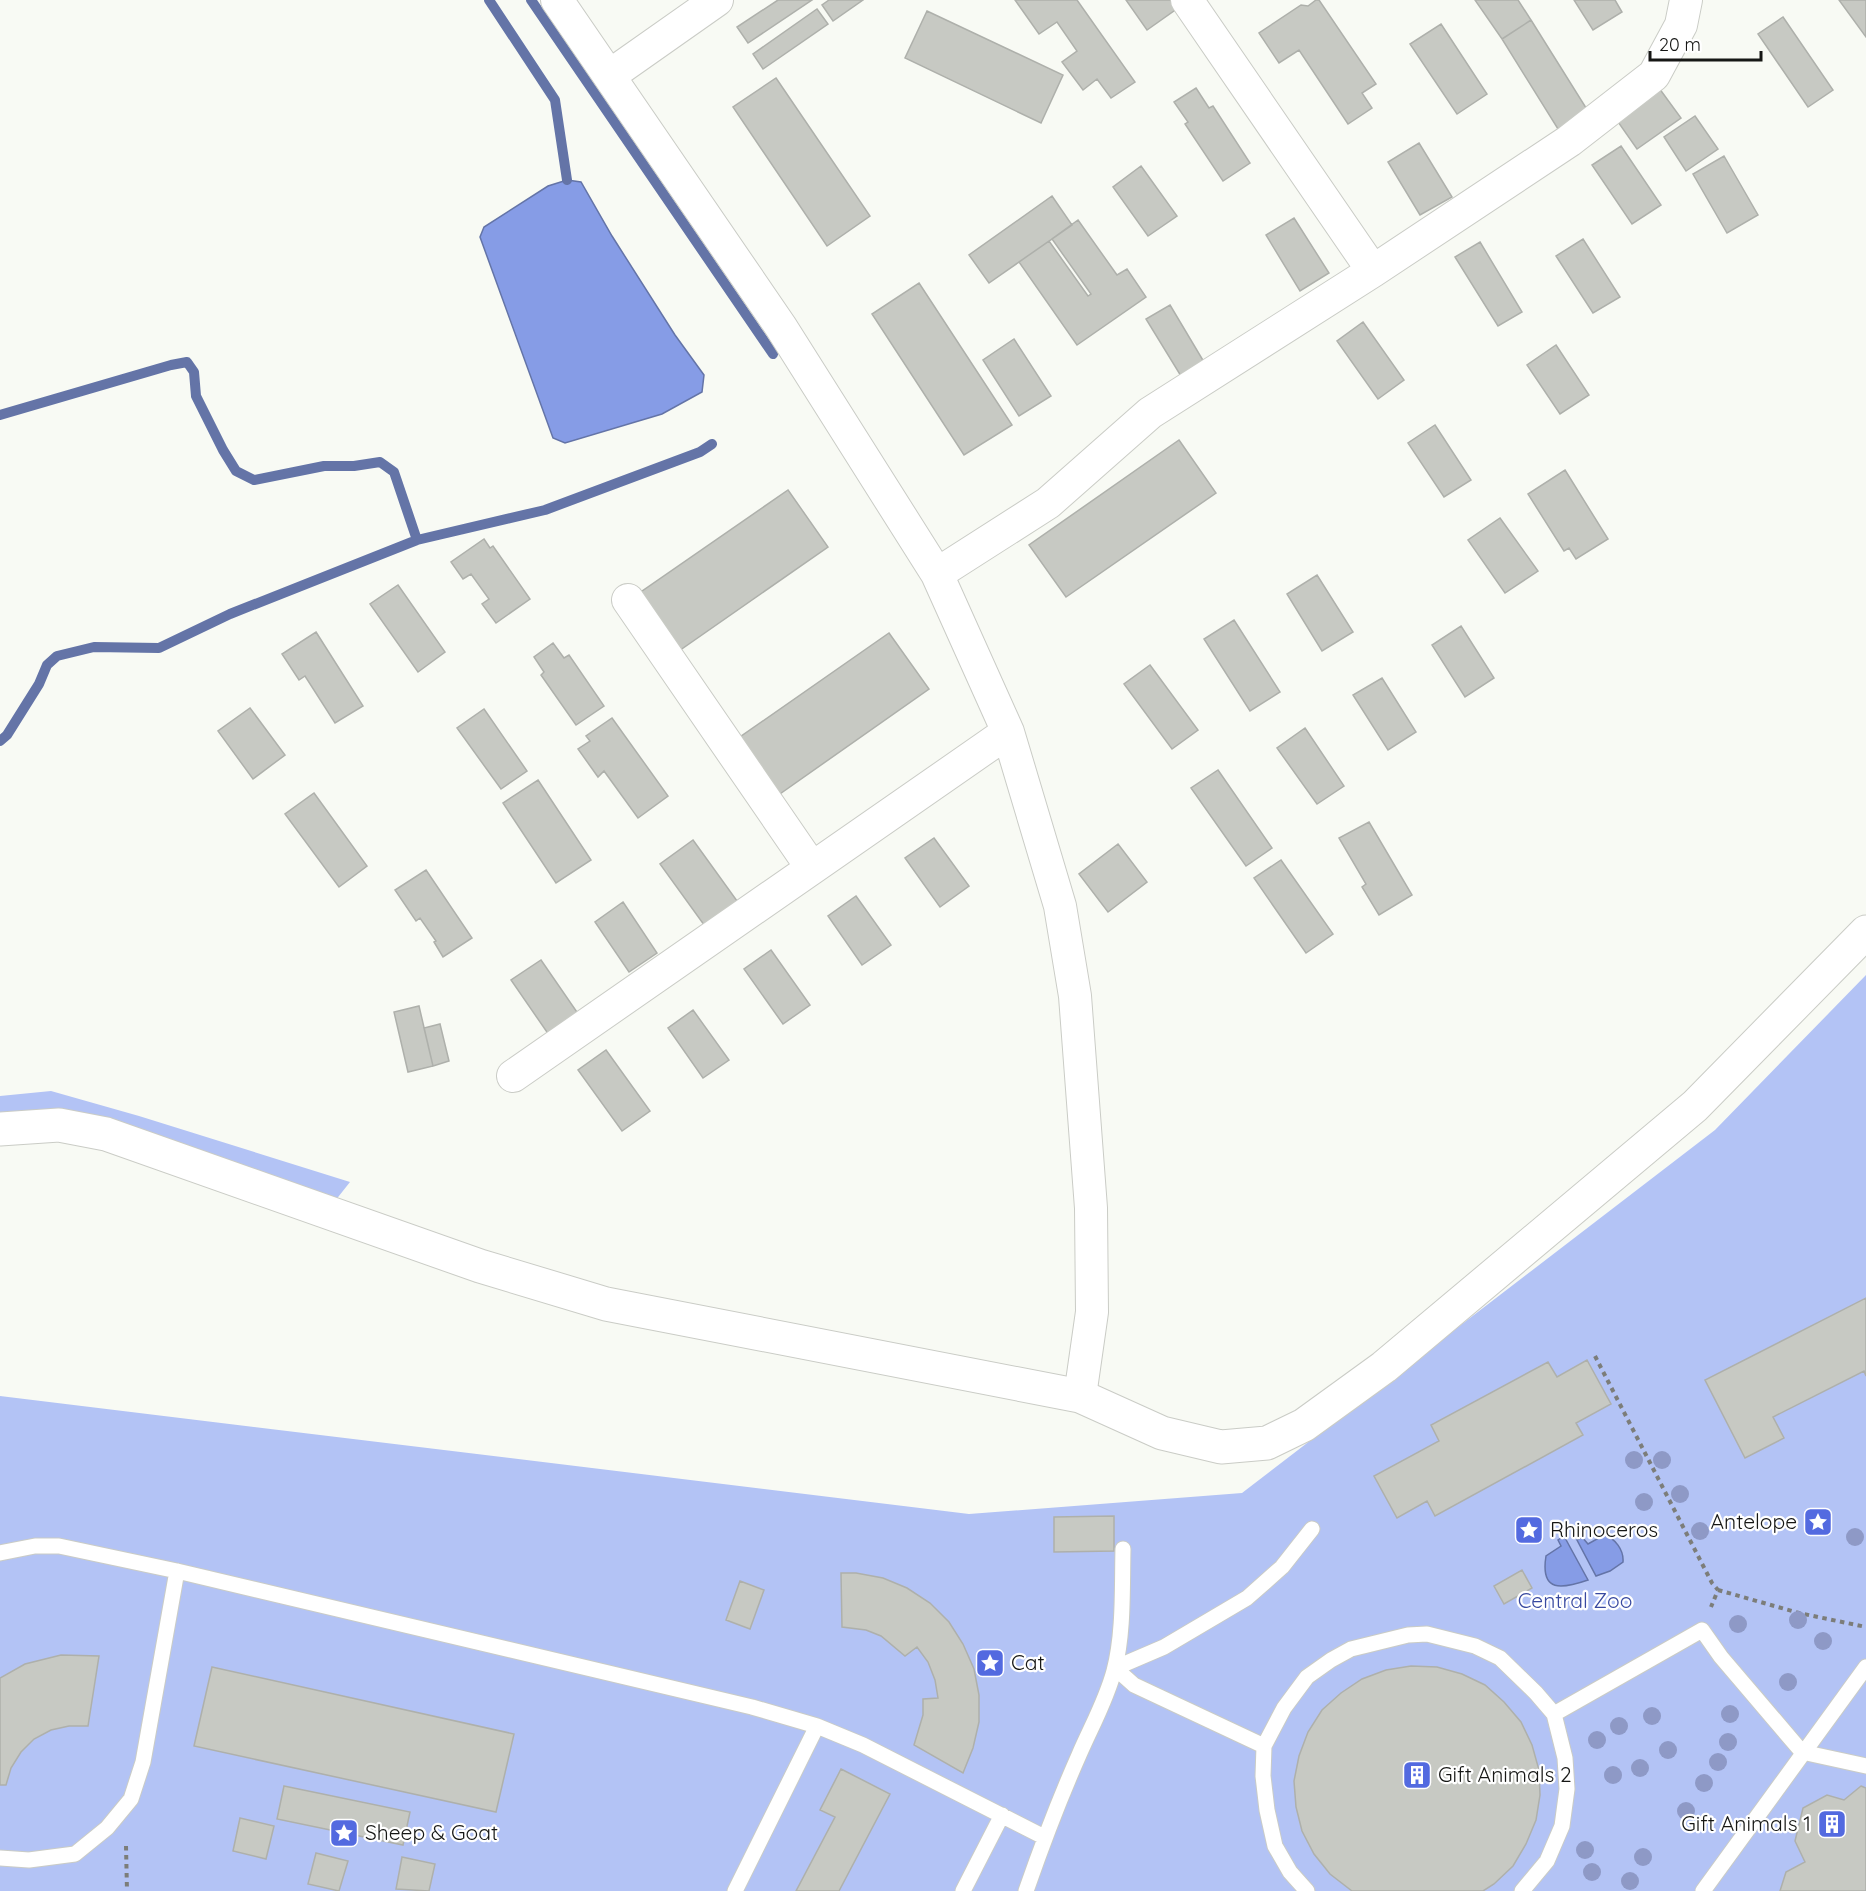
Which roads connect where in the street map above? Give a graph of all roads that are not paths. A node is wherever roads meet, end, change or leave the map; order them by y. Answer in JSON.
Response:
{"nodes":[{"id":1,"x":557,"y":0,"type":"edge"},
{"id":2,"x":717,"y":0,"type":"edge"},
{"id":3,"x":1186,"y":0,"type":"edge"},
{"id":4,"x":1686,"y":0,"type":"edge"},
{"id":5,"x":609,"y":76,"type":"junction"},
{"id":6,"x":1373,"y":271,"type":"junction"},
{"id":7,"x":937,"y":574,"type":"junction"},
{"id":8,"x":628,"y":600,"type":"dead end"},
{"id":9,"x":1008,"y":732,"type":"junction"},
{"id":10,"x":812,"y":868,"type":"junction"},
{"id":11,"x":1866,"y":932,"type":"edge"},
{"id":12,"x":513,"y":1076,"type":"dead end"},
{"id":13,"x":0,"y":1129,"type":"edge"},
{"id":14,"x":1080,"y":1395,"type":"junction"},
{"id":15,"x":1312,"y":1529,"type":"dead end"},
{"id":16,"x":1124,"y":1549,"type":"dead end"},
{"id":17,"x":0,"y":1553,"type":"edge"},
{"id":18,"x":177,"y":1571,"type":"junction"},
{"id":19,"x":1866,"y":1667,"type":"edge"},
{"id":20,"x":1115,"y":1668,"type":"junction"},
{"id":21,"x":1554,"y":1714,"type":"junction"},
{"id":22,"x":817,"y":1726,"type":"junction"},
{"id":23,"x":1264,"y":1746,"type":"junction"},
{"id":24,"x":1802,"y":1752,"type":"junction"},
{"id":25,"x":1866,"y":1766,"type":"edge"},
{"id":26,"x":1002,"y":1815,"type":"junction"},
{"id":27,"x":1044,"y":1837,"type":"junction"},
{"id":28,"x":0,"y":1858,"type":"edge"},
{"id":29,"x":735,"y":1891,"type":"edge"},
{"id":30,"x":963,"y":1891,"type":"edge"},
{"id":31,"x":1026,"y":1891,"type":"edge"},
{"id":32,"x":1307,"y":1891,"type":"edge"},
{"id":33,"x":1522,"y":1891,"type":"edge"},
{"id":34,"x":1703,"y":1891,"type":"edge"}],
"edges":[{"from":1,"to":5,"type":"street"},
{"from":2,"to":5,"type":"street"},
{"from":3,"to":6,"type":"street"},
{"from":4,"to":6,"type":"street"},
{"from":5,"to":7,"type":"street"},
{"from":6,"to":7,"type":"street"},
{"from":7,"to":9,"type":"street"},
{"from":8,"to":10,"type":"street"},
{"from":9,"to":10,"type":"street"},
{"from":9,"to":14,"type":"street"},
{"from":10,"to":12,"type":"street"},
{"from":11,"to":14,"type":"street"},
{"from":13,"to":14,"type":"street"},
{"from":15,"to":20,"type":"lane"},
{"from":16,"to":20,"type":"lane"},
{"from":17,"to":18,"type":"lane"},
{"from":18,"to":22,"type":"lane"},
{"from":18,"to":28,"type":"lane"},
{"from":19,"to":24,"type":"lane"},
{"from":20,"to":23,"type":"lane"},
{"from":20,"to":27,"type":"lane"},
{"from":21,"to":23,"type":"lane"},
{"from":21,"to":24,"type":"lane"},
{"from":21,"to":33,"type":"lane"},
{"from":22,"to":26,"type":"lane"},
{"from":22,"to":29,"type":"lane"},
{"from":23,"to":32,"type":"lane"},
{"from":24,"to":25,"type":"lane"},
{"from":24,"to":34,"type":"lane"},
{"from":26,"to":27,"type":"lane"},
{"from":26,"to":30,"type":"lane"},
{"from":27,"to":31,"type":"lane"}]}
